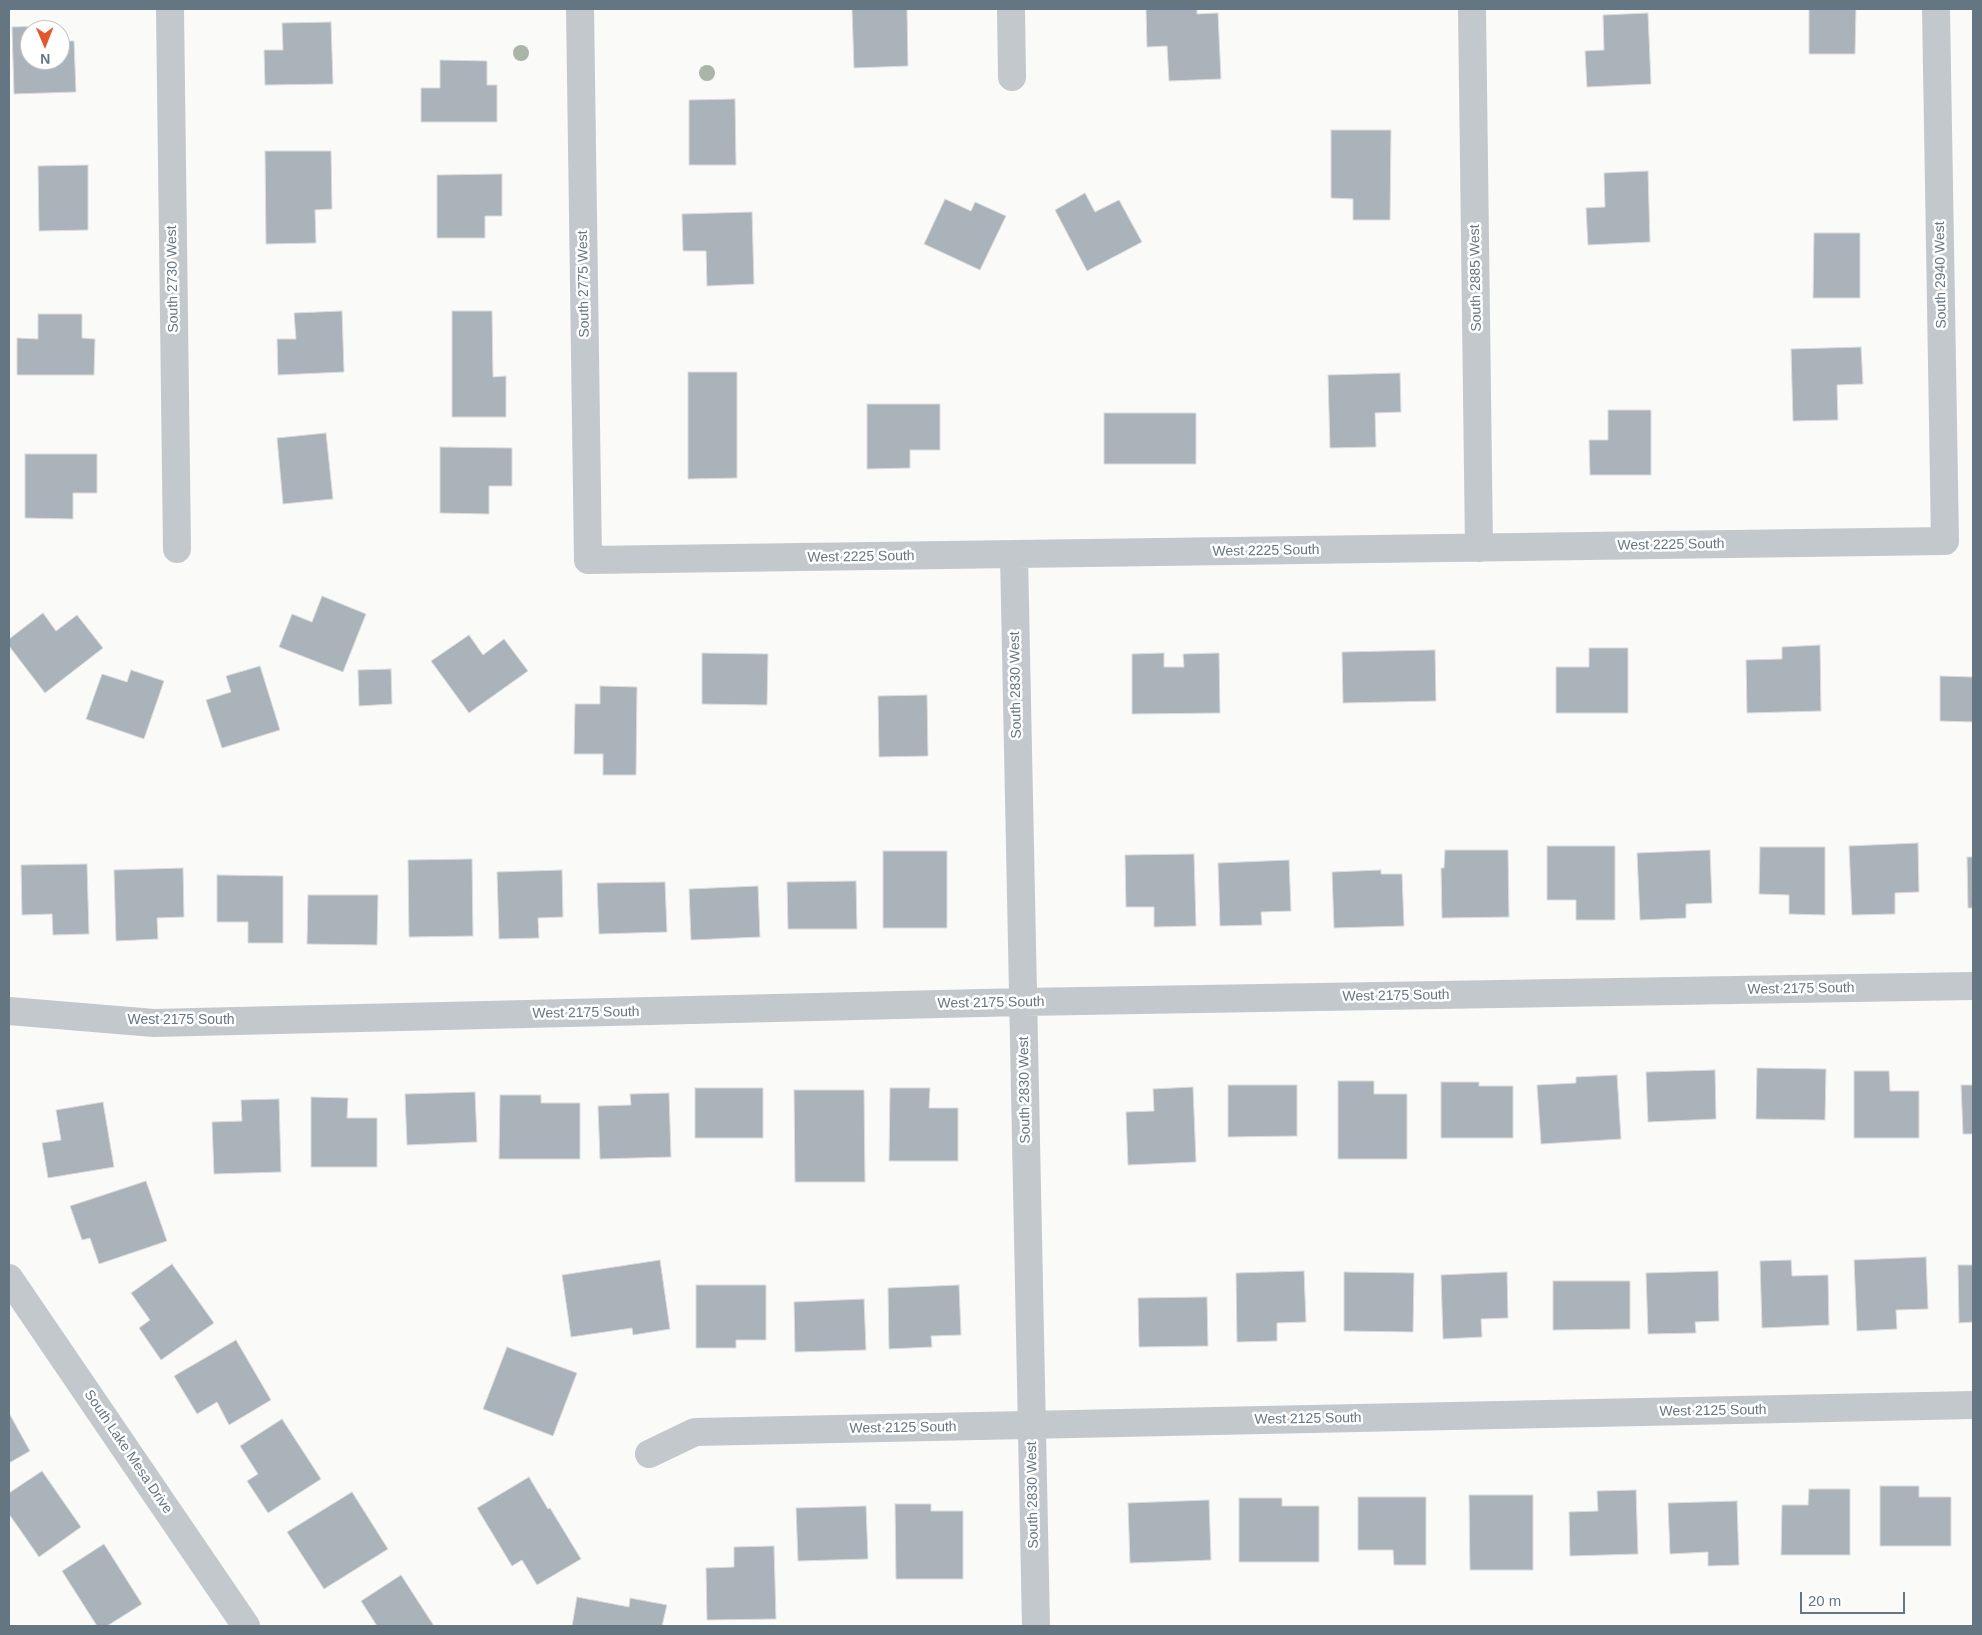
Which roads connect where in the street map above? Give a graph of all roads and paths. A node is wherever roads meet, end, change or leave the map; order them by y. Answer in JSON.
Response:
{"nodes":[{"id":1,"x":170,"y":9,"type":"edge"},
{"id":2,"x":580,"y":9,"type":"edge"},
{"id":3,"x":1011,"y":9,"type":"edge"},
{"id":4,"x":1472,"y":9,"type":"edge"},
{"id":5,"x":1936,"y":9,"type":"edge"},
{"id":6,"x":1012,"y":77,"type":"dead end"},
{"id":7,"x":1945,"y":541,"type":"joint"},
{"id":8,"x":1479,"y":548,"type":"junction"},
{"id":9,"x":177,"y":549,"type":"dead end"},
{"id":10,"x":1014,"y":554,"type":"junction"},
{"id":11,"x":588,"y":560,"type":"joint"},
{"id":12,"x":1973,"y":986,"type":"edge"},
{"id":13,"x":1023,"y":1002,"type":"junction"},
{"id":14,"x":9,"y":1012,"type":"edge"},
{"id":15,"x":9,"y":1278,"type":"edge"},
{"id":16,"x":1973,"y":1405,"type":"edge"},
{"id":17,"x":1032,"y":1425,"type":"junction"},
{"id":18,"x":649,"y":1454,"type":"dead end"},
{"id":19,"x":246,"y":1626,"type":"edge"},
{"id":20,"x":1036,"y":1626,"type":"edge"}],
"edges":[{"from":1,"to":9,"type":"street","name":"South 2730 West"},
{"from":2,"to":11,"type":"street","name":"South 2775 West"},
{"from":3,"to":6,"type":"street"},
{"from":4,"to":8,"type":"street","name":"South 2885 West"},
{"from":5,"to":7,"type":"street","name":"South 2940 West"},
{"from":7,"to":8,"type":"street","name":"West 2225 South"},
{"from":8,"to":10,"type":"street","name":"West 2225 South"},
{"from":10,"to":11,"type":"street","name":"West 2225 South"},
{"from":10,"to":13,"type":"street","name":"South 2830 West"},
{"from":12,"to":13,"type":"street","name":"West 2175 South"},
{"from":13,"to":14,"type":"street","name":"West 2175 South"},
{"from":13,"to":17,"type":"street","name":"South 2830 West"},
{"from":15,"to":19,"type":"street","name":"South Lake Mesa Drive"},
{"from":16,"to":17,"type":"street","name":"West 2125 South"},
{"from":17,"to":18,"type":"street","name":"West 2125 South"},
{"from":17,"to":20,"type":"street","name":"South 2830 West"}]}
